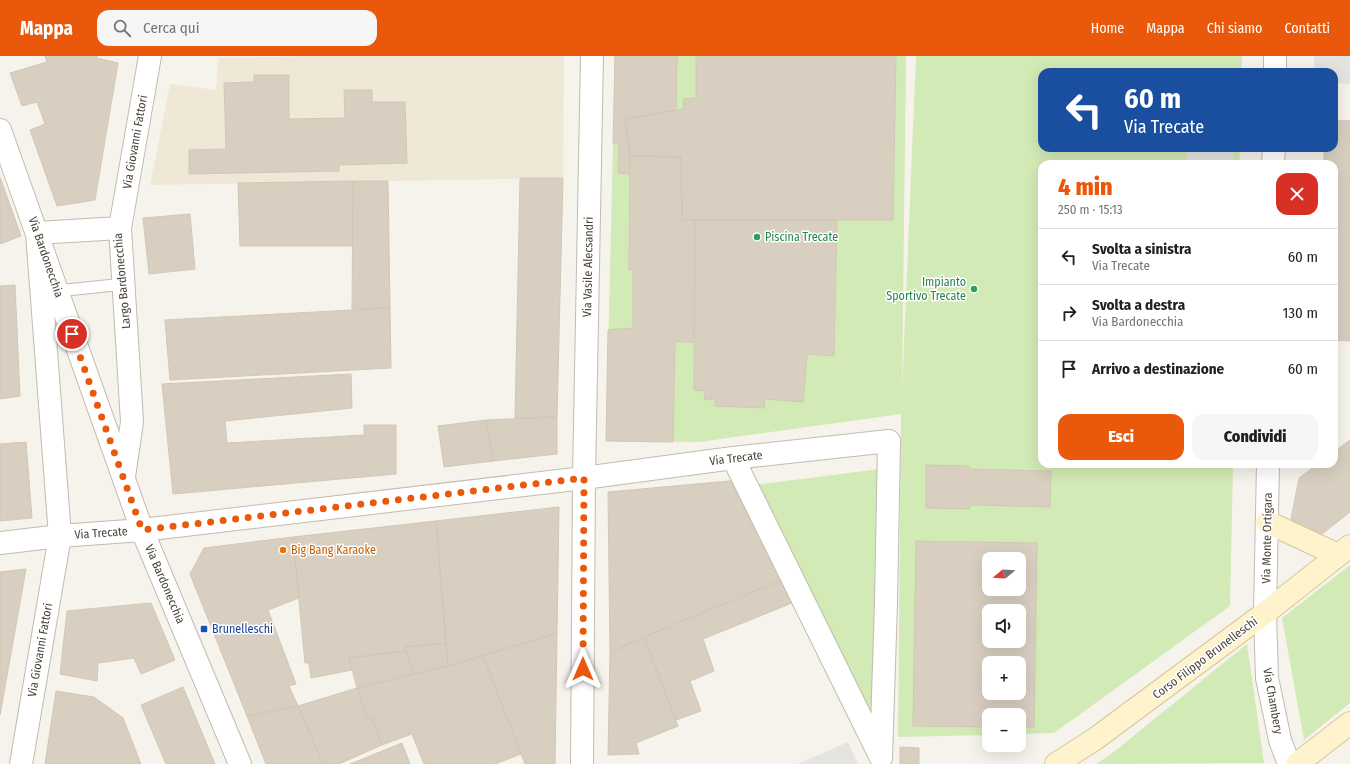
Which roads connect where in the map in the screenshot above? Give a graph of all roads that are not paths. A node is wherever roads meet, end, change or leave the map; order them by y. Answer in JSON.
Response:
{"nodes":[{"id":1,"x":150,"y":56,"type":"edge"},
{"id":2,"x":592,"y":56,"type":"edge"},
{"id":3,"x":1275,"y":56,"type":"edge"},
{"id":4,"x":1275,"y":68,"type":"edge"},
{"id":5,"x":0,"y":130,"type":"edge"},
{"id":6,"x":120,"y":228,"type":"junction"},
{"id":7,"x":37,"y":233,"type":"junction"},
{"id":8,"x":124,"y":284,"type":"junction"},
{"id":9,"x":57,"y":291,"type":"junction"},
{"id":10,"x":733,"y":458,"type":"junction"},
{"id":11,"x":1268,"y":468,"type":"edge"},
{"id":12,"x":124,"y":477,"type":"junction"},
{"id":13,"x":584,"y":478,"type":"junction"},
{"id":14,"x":1267,"y":522,"type":"junction"},
{"id":15,"x":142,"y":530,"type":"junction"},
{"id":16,"x":60,"y":536,"type":"junction"},
{"id":17,"x":0,"y":543,"type":"edge"},
{"id":18,"x":1344,"y":550,"type":"edge"},
{"id":19,"x":1265,"y":613,"type":"junction"},
{"id":20,"x":1350,"y":723,"type":"edge"},
{"id":21,"x":883,"y":761,"type":"edge"},
{"id":22,"x":20,"y":764,"type":"edge"},
{"id":23,"x":240,"y":764,"type":"edge"},
{"id":24,"x":582,"y":764,"type":"edge"},
{"id":25,"x":1056,"y":764,"type":"edge"},
{"id":26,"x":1289,"y":764,"type":"edge"},
{"id":27,"x":1297,"y":764,"type":"edge"}],
"edges":[{"from":1,"to":6,"type":"street","name":"Via Giovanni Fattori"},
{"from":2,"to":13,"type":"street","name":"Via Vasile Alecsandri"},
{"from":3,"to":4,"type":"street"},
{"from":5,"to":7,"type":"street","name":"Via Bardonecchia"},
{"from":6,"to":7,"type":"street","name":"Largo Bardonecchia"},
{"from":6,"to":8,"type":"street","name":"Largo Bardonecchia"},
{"from":7,"to":9,"type":"street","name":"Via Bardonecchia"},
{"from":7,"to":16,"type":"street"},
{"from":8,"to":9,"type":"lane"},
{"from":8,"to":12,"type":"street","name":"Largo Bardonecchia"},
{"from":9,"to":12,"type":"street","name":"Via Bardonecchia"},
{"from":10,"to":13,"type":"street","name":"Via Trecate"},
{"from":10,"to":21,"type":"street"},
{"from":10,"to":21,"type":"street","name":"Via Trecate"},
{"from":11,"to":14,"type":"street","name":"Via Monte Ortigara"},
{"from":12,"to":15,"type":"street","name":"Via Bardonecchia"},
{"from":13,"to":15,"type":"street","name":"Via Trecate"},
{"from":13,"to":24,"type":"street"},
{"from":14,"to":18,"type":"street"},
{"from":14,"to":19,"type":"street","name":"Via Monte Ortigara"},
{"from":15,"to":16,"type":"street","name":"Via Trecate"},
{"from":15,"to":23,"type":"street","name":"Via Bardonecchia"},
{"from":16,"to":17,"type":"street","name":"Via Trecate"},
{"from":16,"to":22,"type":"street","name":"Via Giovanni Fattori"},
{"from":18,"to":19,"type":"street","name":"Corso Filippo Brunelleschi"},
{"from":19,"to":25,"type":"street","name":"Corso Filippo Brunelleschi"},
{"from":19,"to":26,"type":"street","name":"Via Chambery"},
{"from":20,"to":27,"type":"street"}]}
